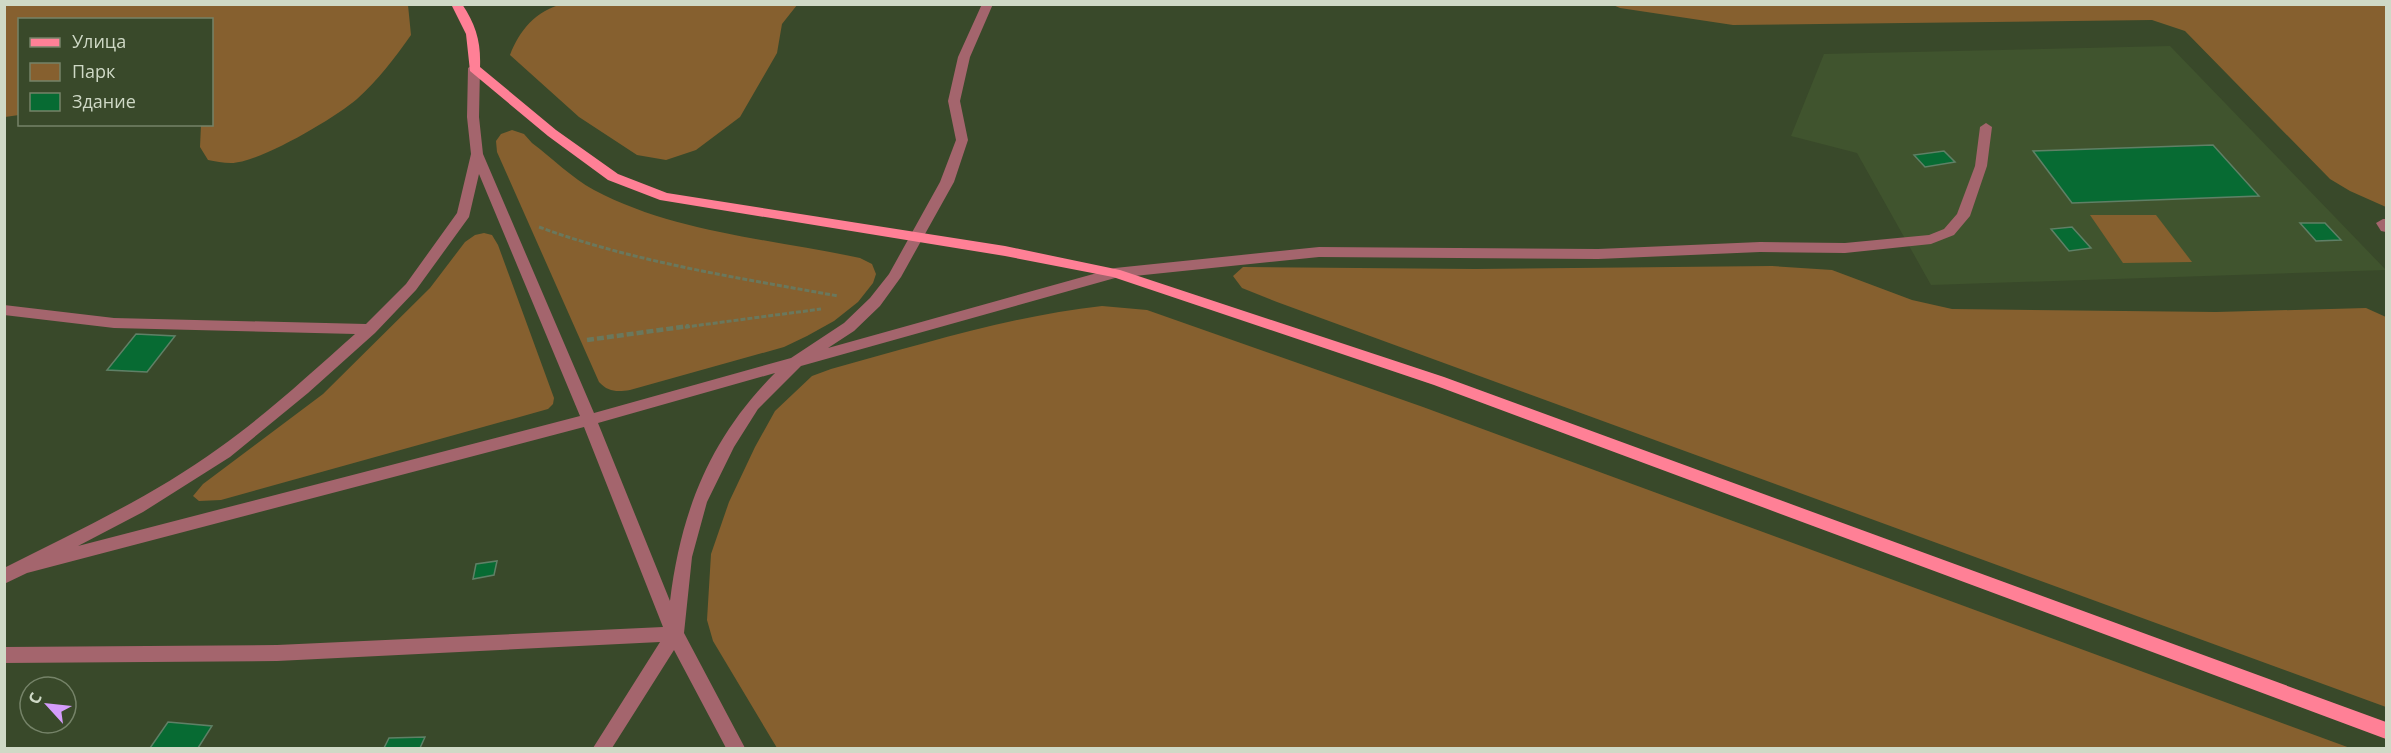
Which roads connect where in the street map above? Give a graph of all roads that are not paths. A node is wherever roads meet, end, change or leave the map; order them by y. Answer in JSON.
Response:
{"nodes":[{"id":1,"x":456,"y":4,"type":"edge"},
{"id":2,"x":988,"y":4,"type":"edge"},
{"id":3,"x":474,"y":68,"type":"junction"},
{"id":4,"x":1986,"y":127,"type":"dead end"},
{"id":5,"x":477,"y":154,"type":"junction"},
{"id":6,"x":915,"y":237,"type":"junction"},
{"id":7,"x":1115,"y":273,"type":"junction"},
{"id":8,"x":4,"y":310,"type":"edge"},
{"id":9,"x":370,"y":329,"type":"junction"},
{"id":10,"x":797,"y":361,"type":"junction"},
{"id":11,"x":589,"y":420,"type":"junction"},
{"id":12,"x":28,"y":566,"type":"junction"},
{"id":13,"x":4,"y":577,"type":"edge"},
{"id":14,"x":675,"y":634,"type":"junction"},
{"id":15,"x":4,"y":655,"type":"edge"},
{"id":16,"x":2386,"y":731,"type":"edge"},
{"id":17,"x":602,"y":748,"type":"edge"},
{"id":18,"x":736,"y":748,"type":"edge"}],
"edges":[{"from":1,"to":3,"type":"main road"},
{"from":2,"to":6,"type":"street"},
{"from":3,"to":5,"type":"street"},
{"from":3,"to":6,"type":"main road"},
{"from":4,"to":7,"type":"street"},
{"from":5,"to":9,"type":"street"},
{"from":5,"to":11,"type":"street"},
{"from":6,"to":7,"type":"main road"},
{"from":6,"to":10,"type":"street"},
{"from":7,"to":10,"type":"street"},
{"from":7,"to":16,"type":"main road"},
{"from":8,"to":9,"type":"street"},
{"from":9,"to":12,"type":"street"},
{"from":10,"to":11,"type":"street"},
{"from":10,"to":14,"type":"street"},
{"from":11,"to":12,"type":"street"},
{"from":11,"to":14,"type":"street"},
{"from":12,"to":13,"type":"street"},
{"from":14,"to":15,"type":"street"},
{"from":14,"to":17,"type":"street"},
{"from":14,"to":18,"type":"street"}]}
